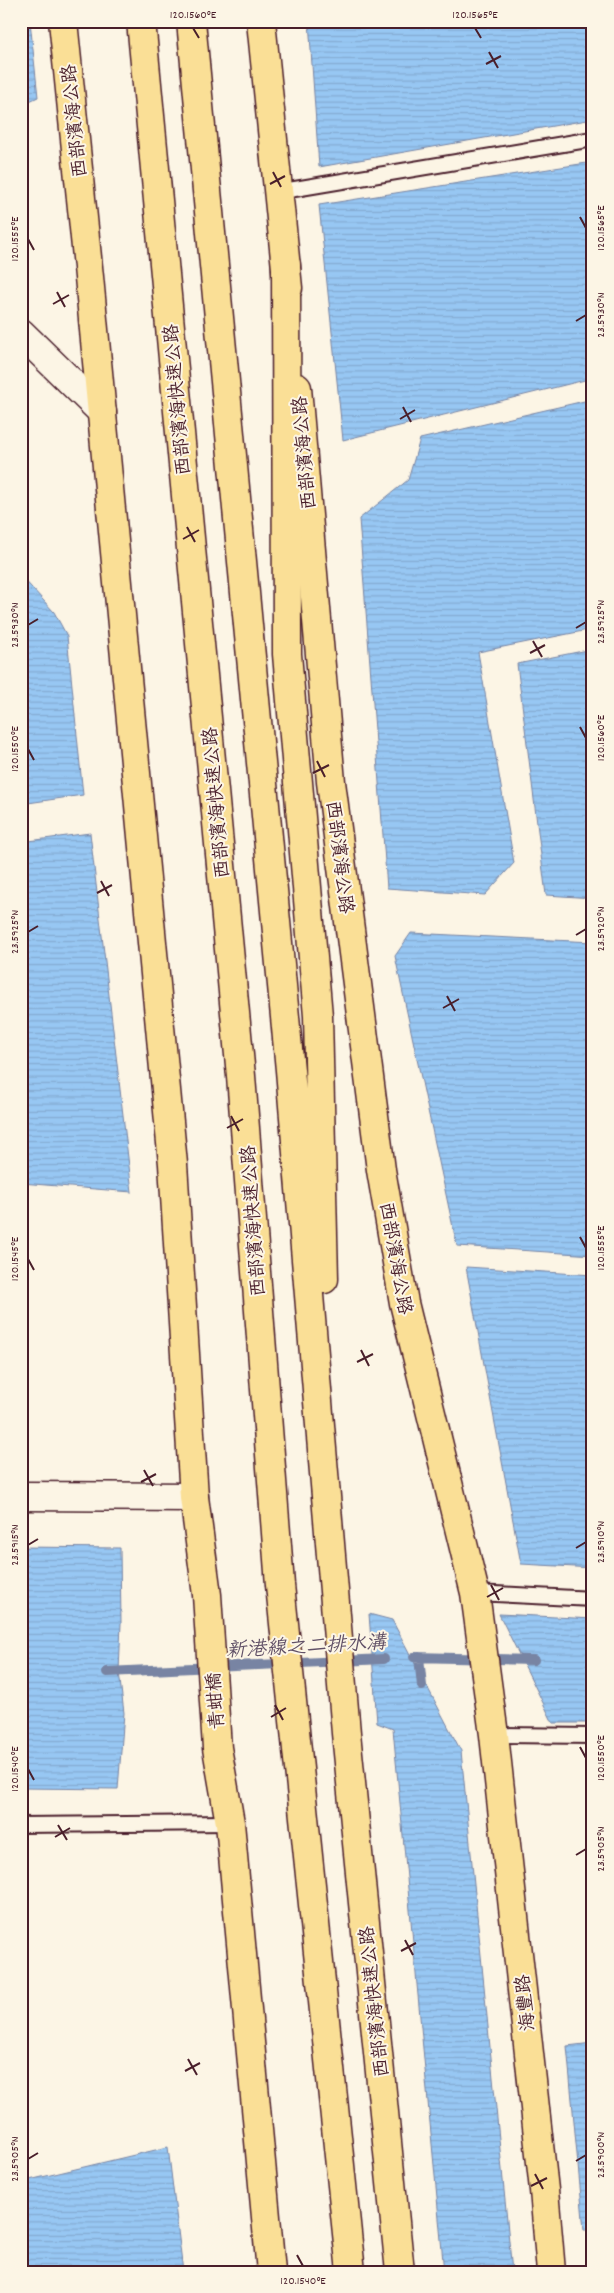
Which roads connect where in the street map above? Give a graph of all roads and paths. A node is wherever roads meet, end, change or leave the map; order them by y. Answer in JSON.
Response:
{"nodes":[{"id":1,"x":63,"y":21,"type":"edge"},
{"id":2,"x":141,"y":21,"type":"edge"},
{"id":3,"x":191,"y":21,"type":"edge"},
{"id":4,"x":261,"y":21,"type":"edge"},
{"id":5,"x":593,"y":139,"type":"edge"},
{"id":6,"x":277,"y":192,"type":"junction"},
{"id":7,"x":286,"y":265,"type":"junction"},
{"id":8,"x":21,"y":333,"type":"edge"},
{"id":9,"x":102,"y":412,"type":"junction"},
{"id":10,"x":21,"y":1496,"type":"edge"},
{"id":11,"x":194,"y":1497,"type":"junction"},
{"id":12,"x":332,"y":1578,"type":"junction"},
{"id":13,"x":475,"y":1593,"type":"junction"},
{"id":14,"x":207,"y":1595,"type":"joint"},
{"id":15,"x":593,"y":1599,"type":"edge"},
{"id":16,"x":494,"y":1735,"type":"junction"},
{"id":17,"x":593,"y":1736,"type":"edge"},
{"id":18,"x":230,"y":1823,"type":"junction"},
{"id":19,"x":21,"y":1825,"type":"edge"},
{"id":20,"x":271,"y":2272,"type":"edge"},
{"id":21,"x":351,"y":2272,"type":"edge"},
{"id":22,"x":400,"y":2272,"type":"edge"},
{"id":23,"x":551,"y":2272,"type":"edge"}],
"edges":[{"from":1,"to":9,"type":"main road","name":"西部濱海公路"},
{"from":2,"to":21,"type":"main road","name":"西部濱海快速公路"},
{"from":3,"to":12,"type":"main road"},
{"from":4,"to":6,"type":"main road","name":"西部濱海公路"},
{"from":5,"to":6,"type":"lane"},
{"from":6,"to":7,"type":"main road","name":"西部濱海公路"},
{"from":7,"to":12,"type":"main road"},
{"from":7,"to":13,"type":"main road","name":"西部濱海公路"},
{"from":8,"to":9,"type":"street"},
{"from":9,"to":11,"type":"main road","name":"西部濱海公路"},
{"from":10,"to":11,"type":"street"},
{"from":11,"to":14,"type":"main road","name":"西部濱海公路"},
{"from":12,"to":22,"type":"main road","name":"西部濱海快速公路"},
{"from":13,"to":15,"type":"lane"},
{"from":13,"to":16,"type":"main road"},
{"from":14,"to":18,"type":"main road","name":"青蚶橋"},
{"from":16,"to":17,"type":"lane"},
{"from":16,"to":23,"type":"main road","name":"海豐路"},
{"from":18,"to":19,"type":"lane"},
{"from":18,"to":20,"type":"main road"}]}
